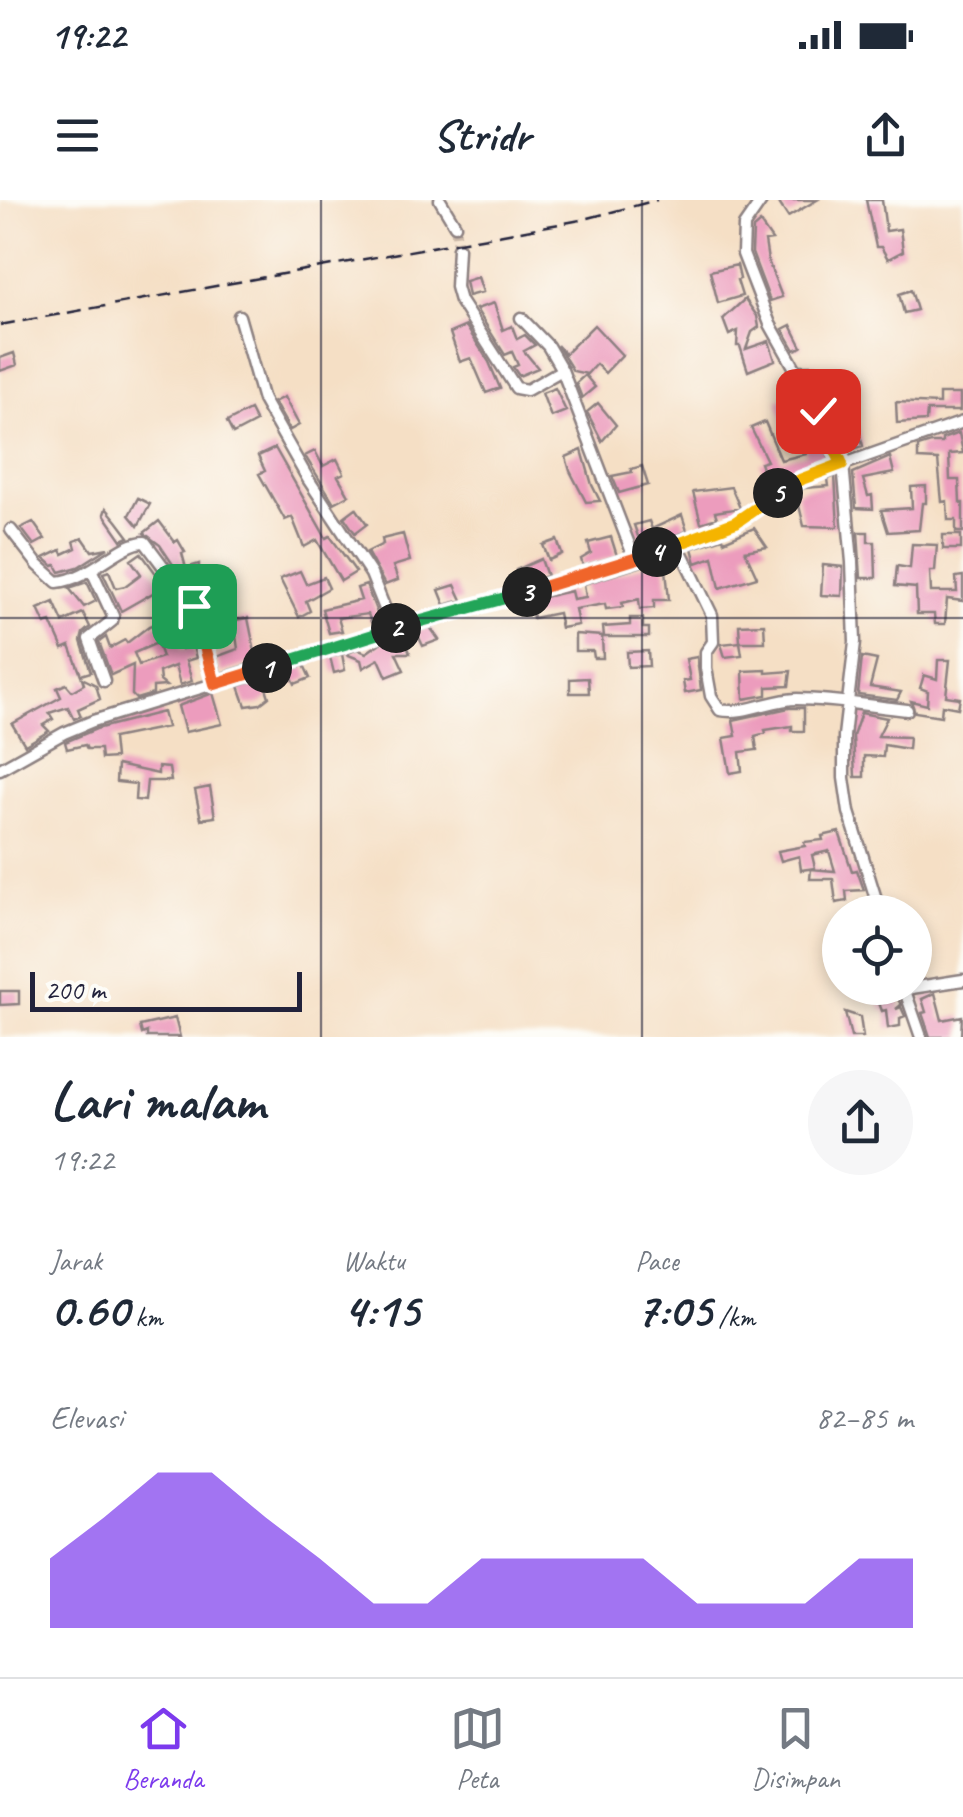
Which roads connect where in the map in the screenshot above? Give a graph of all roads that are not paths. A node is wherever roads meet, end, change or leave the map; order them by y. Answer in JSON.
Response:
{"nodes":[{"id":1,"x":440,"y":200,"type":"edge"},
{"id":2,"x":762,"y":200,"type":"edge"},
{"id":3,"x":456,"y":225,"type":"tunnel mouth"},
{"id":4,"x":458,"y":248,"type":"tunnel mouth"},
{"id":5,"x":239,"y":316,"type":"dead end"},
{"id":6,"x":522,"y":318,"type":"dead end"},
{"id":7,"x":562,"y":370,"type":"junction"},
{"id":8,"x":963,"y":422,"type":"edge"},
{"id":9,"x":842,"y":464,"type":"junction"},
{"id":10,"x":11,"y":530,"type":"dead end"},
{"id":11,"x":678,"y":545,"type":"junction"},
{"id":12,"x":635,"y":560,"type":"junction"},
{"id":13,"x":92,"y":571,"type":"junction"},
{"id":14,"x":393,"y":629,"type":"junction"},
{"id":15,"x":104,"y":681,"type":"dead end"},
{"id":16,"x":215,"y":684,"type":"junction"},
{"id":17,"x":847,"y":703,"type":"junction"},
{"id":18,"x":907,"y":710,"type":"dead end"},
{"id":19,"x":0,"y":769,"type":"edge"},
{"id":20,"x":875,"y":895,"type":"edge"},
{"id":21,"x":963,"y":980,"type":"edge"},
{"id":22,"x":932,"y":984,"type":"edge"},
{"id":23,"x":911,"y":1005,"type":"edge"},
{"id":24,"x":921,"y":1037,"type":"edge"}],
"edges":[{"from":1,"to":3,"type":"street"},
{"from":2,"to":9,"type":"street"},
{"from":4,"to":7,"type":"street"},
{"from":5,"to":14,"type":"street"},
{"from":6,"to":7,"type":"street"},
{"from":7,"to":12,"type":"street"},
{"from":8,"to":9,"type":"street"},
{"from":9,"to":11,"type":"street"},
{"from":9,"to":17,"type":"street"},
{"from":10,"to":13,"type":"street"},
{"from":11,"to":12,"type":"street"},
{"from":11,"to":17,"type":"street"},
{"from":12,"to":14,"type":"street"},
{"from":13,"to":15,"type":"street"},
{"from":13,"to":16,"type":"street"},
{"from":14,"to":16,"type":"street"},
{"from":16,"to":19,"type":"street"},
{"from":17,"to":18,"type":"street"},
{"from":17,"to":20,"type":"street"},
{"from":21,"to":22,"type":"street"},
{"from":23,"to":24,"type":"street"}]}
